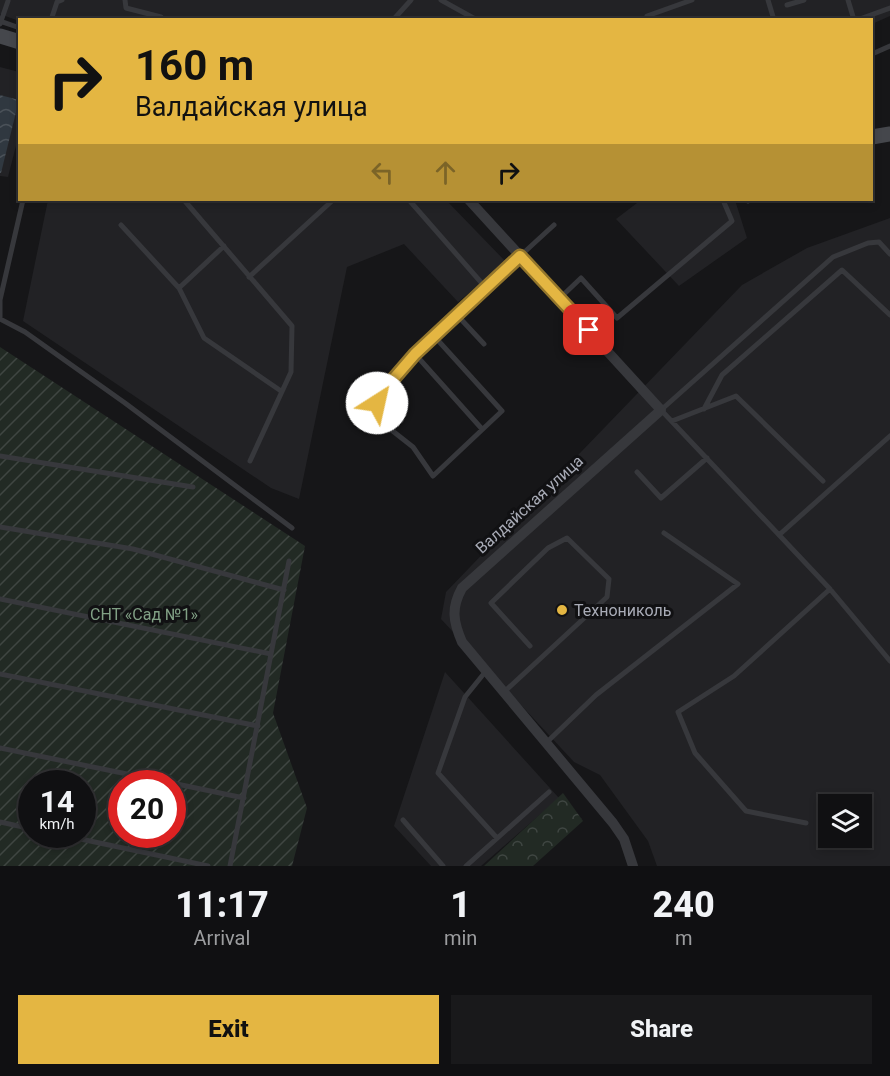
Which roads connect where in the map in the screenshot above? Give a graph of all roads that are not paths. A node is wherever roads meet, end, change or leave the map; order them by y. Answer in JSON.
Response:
{"nodes":[{"id":1,"x":62,"y":0,"type":"edge"},
{"id":2,"x":124,"y":0,"type":"edge"},
{"id":3,"x":411,"y":0,"type":"edge"},
{"id":4,"x":441,"y":0,"type":"edge"},
{"id":5,"x":692,"y":0,"type":"edge"},
{"id":6,"x":768,"y":0,"type":"edge"},
{"id":7,"x":804,"y":0,"type":"edge"},
{"id":8,"x":848,"y":0,"type":"edge"},
{"id":9,"x":8,"y":1,"type":"edge"},
{"id":10,"x":787,"y":5,"type":"dead end"},
{"id":11,"x":890,"y":8,"type":"edge"},
{"id":12,"x":647,"y":15,"type":"dead end"},
{"id":13,"x":52,"y":18,"type":"edge"},
{"id":14,"x":161,"y":18,"type":"edge"},
{"id":15,"x":395,"y":18,"type":"edge"},
{"id":16,"x":473,"y":18,"type":"edge"},
{"id":17,"x":773,"y":18,"type":"edge"},
{"id":18,"x":854,"y":18,"type":"edge"},
{"id":19,"x":861,"y":18,"type":"edge"},
{"id":20,"x":0,"y":26,"type":"edge"},
{"id":21,"x":18,"y":28,"type":"edge"},
{"id":22,"x":18,"y":40,"type":"edge"},
{"id":23,"x":890,"y":46,"type":"edge"},
{"id":24,"x":873,"y":54,"type":"edge"},
{"id":25,"x":890,"y":134,"type":"edge"},
{"id":26,"x":873,"y":138,"type":"edge"},
{"id":27,"x":24,"y":201,"type":"edge"},
{"id":28,"x":184,"y":201,"type":"edge"},
{"id":29,"x":332,"y":201,"type":"edge"},
{"id":30,"x":410,"y":201,"type":"edge"},
{"id":31,"x":470,"y":201,"type":"edge"},
{"id":32,"x":723,"y":201,"type":"edge"},
{"id":33,"x":121,"y":225,"type":"dead end"},
{"id":34,"x":554,"y":225,"type":"dead end"},
{"id":35,"x":224,"y":246,"type":"junction"},
{"id":36,"x":890,"y":254,"type":"edge"},
{"id":37,"x":520,"y":256,"type":"junction"},
{"id":38,"x":249,"y":278,"type":"junction"},
{"id":39,"x":179,"y":288,"type":"junction"},
{"id":40,"x":486,"y":288,"type":"junction"},
{"id":41,"x":560,"y":298,"type":"junction"},
{"id":42,"x":0,"y":300,"type":"edge"},
{"id":43,"x":457,"y":315,"type":"junction"},
{"id":44,"x":890,"y":315,"type":"edge"},
{"id":45,"x":0,"y":320,"type":"edge"},
{"id":46,"x":435,"y":336,"type":"junction"},
{"id":47,"x":484,"y":344,"type":"dead end"},
{"id":48,"x":415,"y":354,"type":"junction"},
{"id":49,"x":280,"y":391,"type":"junction"},
{"id":50,"x":704,"y":409,"type":"junction"},
{"id":51,"x":662,"y":410,"type":"junction"},
{"id":52,"x":672,"y":421,"type":"junction"},
{"id":53,"x":482,"y":429,"type":"junction"},
{"id":54,"x":890,"y":436,"type":"edge"},
{"id":55,"x":0,"y":456,"type":"edge"},
{"id":56,"x":707,"y":458,"type":"junction"},
{"id":57,"x":250,"y":461,"type":"dead end"},
{"id":58,"x":637,"y":472,"type":"dead end"},
{"id":59,"x":823,"y":482,"type":"dead end"},
{"id":60,"x":193,"y":487,"type":"dead end"},
{"id":61,"x":0,"y":527,"type":"edge"},
{"id":62,"x":292,"y":528,"type":"dead end"},
{"id":63,"x":664,"y":533,"type":"dead end"},
{"id":64,"x":779,"y":535,"type":"junction"},
{"id":65,"x":289,"y":561,"type":"dead end"},
{"id":66,"x":830,"y":589,"type":"junction"},
{"id":67,"x":284,"y":590,"type":"junction"},
{"id":68,"x":0,"y":599,"type":"edge"},
{"id":69,"x":530,"y":646,"type":"dead end"},
{"id":70,"x":271,"y":654,"type":"junction"},
{"id":71,"x":890,"y":662,"type":"edge"},
{"id":72,"x":486,"y":671,"type":"junction"},
{"id":73,"x":0,"y":674,"type":"edge"},
{"id":74,"x":504,"y":692,"type":"junction"},
{"id":75,"x":258,"y":726,"type":"junction"},
{"id":76,"x":547,"y":742,"type":"junction"},
{"id":77,"x":0,"y":748,"type":"edge"},
{"id":78,"x":108,"y":770,"type":"edge"},
{"id":79,"x":186,"y":786,"type":"edge"},
{"id":80,"x":549,"y":792,"type":"dead end"},
{"id":81,"x":244,"y":798,"type":"junction"},
{"id":82,"x":403,"y":820,"type":"dead end"},
{"id":83,"x":0,"y":822,"type":"edge"},
{"id":84,"x":806,"y":823,"type":"dead end"},
{"id":85,"x":18,"y":826,"type":"edge"},
{"id":86,"x":497,"y":838,"type":"junction"},
{"id":87,"x":96,"y":842,"type":"edge"},
{"id":88,"x":208,"y":866,"type":"edge"},
{"id":89,"x":230,"y":866,"type":"edge"},
{"id":90,"x":443,"y":866,"type":"edge"},
{"id":91,"x":466,"y":866,"type":"edge"},
{"id":92,"x":633,"y":866,"type":"edge"}],
"edges":[{"from":1,"to":13,"type":"lane"},
{"from":2,"to":14,"type":"lane"},
{"from":3,"to":15,"type":"lane"},
{"from":4,"to":16,"type":"lane"},
{"from":5,"to":12,"type":"lane"},
{"from":6,"to":17,"type":"lane"},
{"from":7,"to":10,"type":"lane"},
{"from":8,"to":18,"type":"lane"},
{"from":9,"to":20,"type":"lane"},
{"from":11,"to":19,"type":"lane"},
{"from":20,"to":21,"type":"lane"},
{"from":20,"to":22,"type":"street"},
{"from":23,"to":24,"type":"lane"},
{"from":25,"to":26,"type":"street"},
{"from":27,"to":42,"type":"lane"},
{"from":28,"to":35,"type":"lane"},
{"from":29,"to":38,"type":"lane"},
{"from":30,"to":40,"type":"lane"},
{"from":31,"to":37,"type":"street"},
{"from":32,"to":41,"type":"lane"},
{"from":33,"to":39,"type":"lane"},
{"from":34,"to":37,"type":"lane"},
{"from":35,"to":38,"type":"lane"},
{"from":35,"to":39,"type":"lane"},
{"from":36,"to":51,"type":"lane"},
{"from":37,"to":40,"type":"lane"},
{"from":37,"to":41,"type":"street"},
{"from":38,"to":49,"type":"lane"},
{"from":39,"to":49,"type":"lane"},
{"from":40,"to":43,"type":"lane"},
{"from":41,"to":51,"type":"street"},
{"from":42,"to":45,"type":"lane"},
{"from":43,"to":46,"type":"lane"},
{"from":43,"to":47,"type":"lane"},
{"from":44,"to":50,"type":"lane"},
{"from":45,"to":62,"type":"lane"},
{"from":46,"to":48,"type":"lane"},
{"from":46,"to":53,"type":"lane"},
{"from":48,"to":53,"type":"lane"},
{"from":48,"to":53,"type":"lane"},
{"from":49,"to":57,"type":"lane"},
{"from":50,"to":52,"type":"lane"},
{"from":50,"to":59,"type":"lane"},
{"from":51,"to":52,"type":"lane"},
{"from":51,"to":72,"type":"street","name":"Валдайская улица"},
{"from":52,"to":56,"type":"lane"},
{"from":54,"to":64,"type":"lane"},
{"from":55,"to":60,"type":"lane"},
{"from":56,"to":58,"type":"lane"},
{"from":56,"to":64,"type":"lane"},
{"from":61,"to":67,"type":"lane"},
{"from":63,"to":76,"type":"lane"},
{"from":64,"to":66,"type":"lane"},
{"from":65,"to":67,"type":"lane"},
{"from":66,"to":71,"type":"lane"},
{"from":66,"to":84,"type":"lane"},
{"from":67,"to":70,"type":"lane"},
{"from":68,"to":70,"type":"lane"},
{"from":69,"to":74,"type":"lane"},
{"from":70,"to":75,"type":"lane"},
{"from":72,"to":74,"type":"street","name":"Валдайская улица"},
{"from":72,"to":86,"type":"lane"},
{"from":73,"to":75,"type":"lane"},
{"from":74,"to":76,"type":"street","name":"Валдайская улица"},
{"from":75,"to":81,"type":"lane"},
{"from":76,"to":92,"type":"street","name":"Валдайская улица"},
{"from":77,"to":78,"type":"lane"},
{"from":79,"to":81,"type":"lane"},
{"from":80,"to":86,"type":"lane"},
{"from":81,"to":89,"type":"lane"},
{"from":82,"to":90,"type":"lane"},
{"from":83,"to":85,"type":"lane"},
{"from":86,"to":91,"type":"lane"},
{"from":87,"to":88,"type":"lane"}]}
